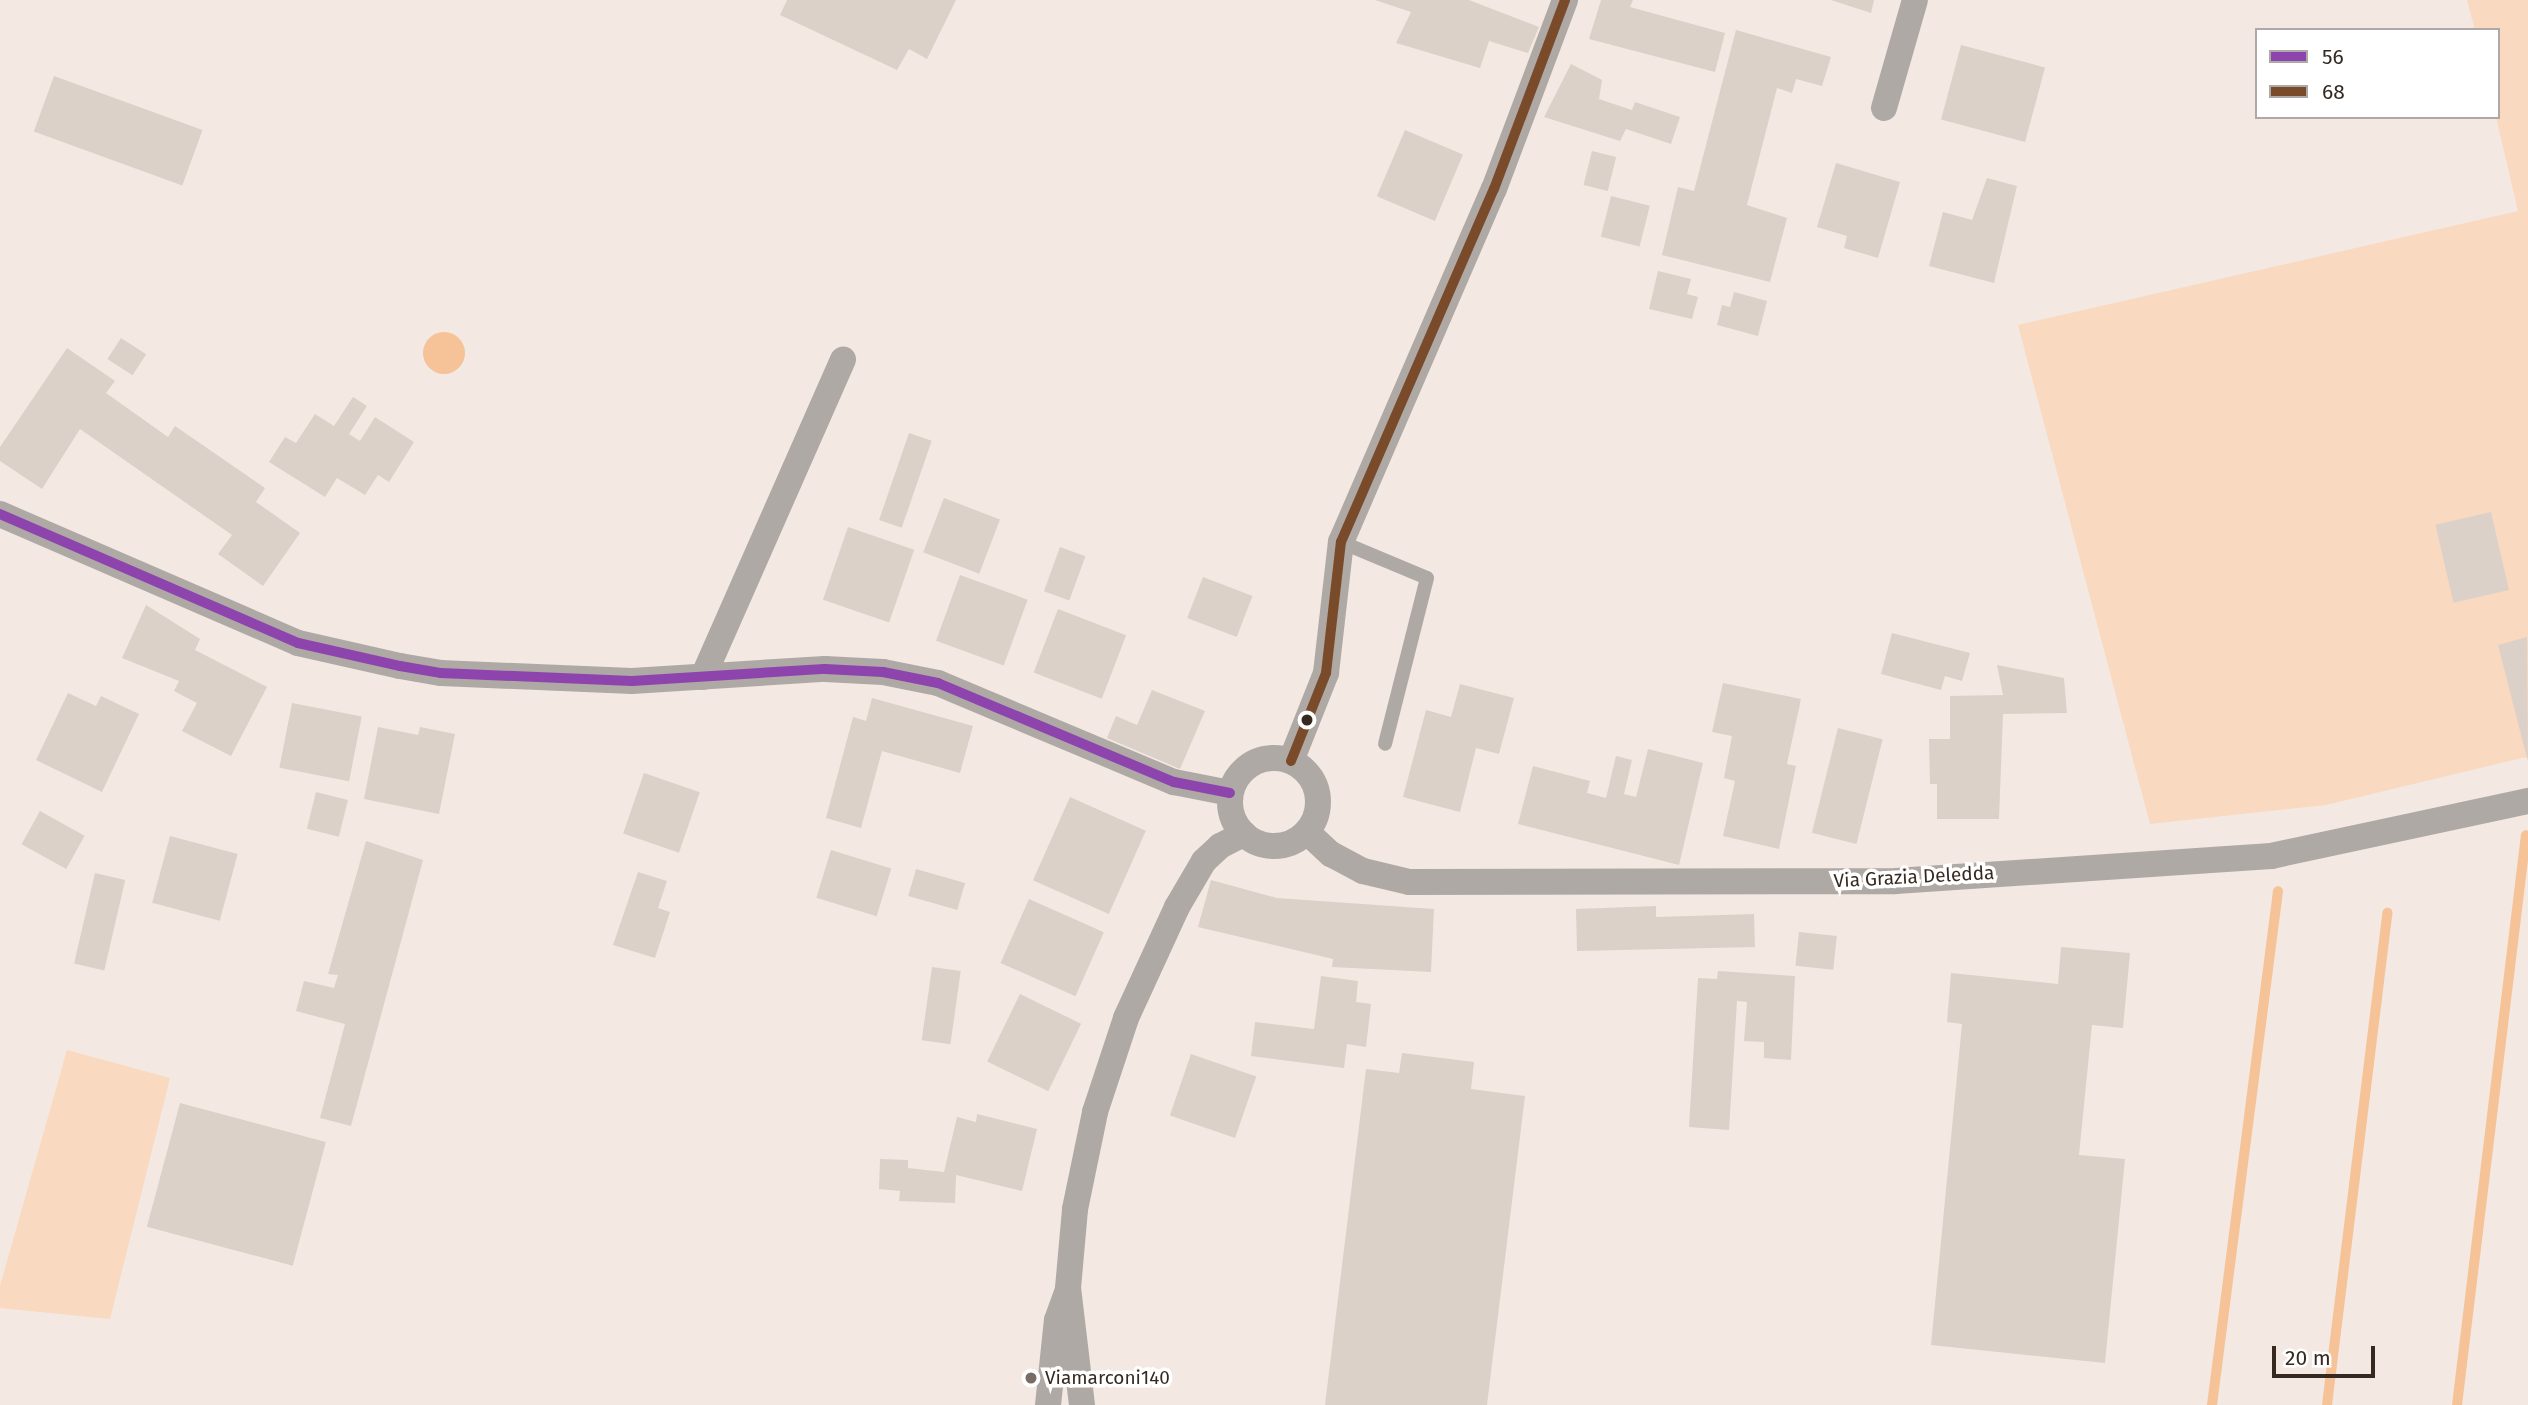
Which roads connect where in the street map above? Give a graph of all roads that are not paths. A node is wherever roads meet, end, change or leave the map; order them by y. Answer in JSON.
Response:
{"nodes":[{"id":1,"x":1565,"y":0,"type":"edge"},
{"id":2,"x":1914,"y":0,"type":"edge"},
{"id":3,"x":1884,"y":108,"type":"dead end"},
{"id":4,"x":843,"y":359,"type":"dead end"},
{"id":5,"x":0,"y":514,"type":"edge"},
{"id":6,"x":1341,"y":542,"type":"junction"},
{"id":7,"x":703,"y":677,"type":"junction"},
{"id":8,"x":1385,"y":744,"type":"dead end"},
{"id":9,"x":1291,"y":761,"type":"junction"},
{"id":10,"x":1230,"y":793,"type":"junction"},
{"id":11,"x":2528,"y":801,"type":"edge"},
{"id":12,"x":1307,"y":832,"type":"junction"},
{"id":13,"x":1244,"y":834,"type":"junction"},
{"id":14,"x":1068,"y":1288,"type":"junction"},
{"id":15,"x":1048,"y":1405,"type":"edge"},
{"id":16,"x":1082,"y":1405,"type":"edge"}],
"edges":[{"from":1,"to":6,"type":"street"},
{"from":2,"to":3,"type":"street"},
{"from":4,"to":7,"type":"street"},
{"from":5,"to":7,"type":"street"},
{"from":6,"to":8,"type":"lane"},
{"from":6,"to":9,"type":"street"},
{"from":7,"to":10,"type":"street"},
{"from":9,"to":10,"type":"street"},
{"from":9,"to":12,"type":"street"},
{"from":10,"to":13,"type":"street"},
{"from":11,"to":12,"type":"street","name":"Via Grazia Deledda"},
{"from":12,"to":13,"type":"street"},
{"from":13,"to":14,"type":"street"},
{"from":14,"to":15,"type":"street"},
{"from":14,"to":16,"type":"street"}]}
